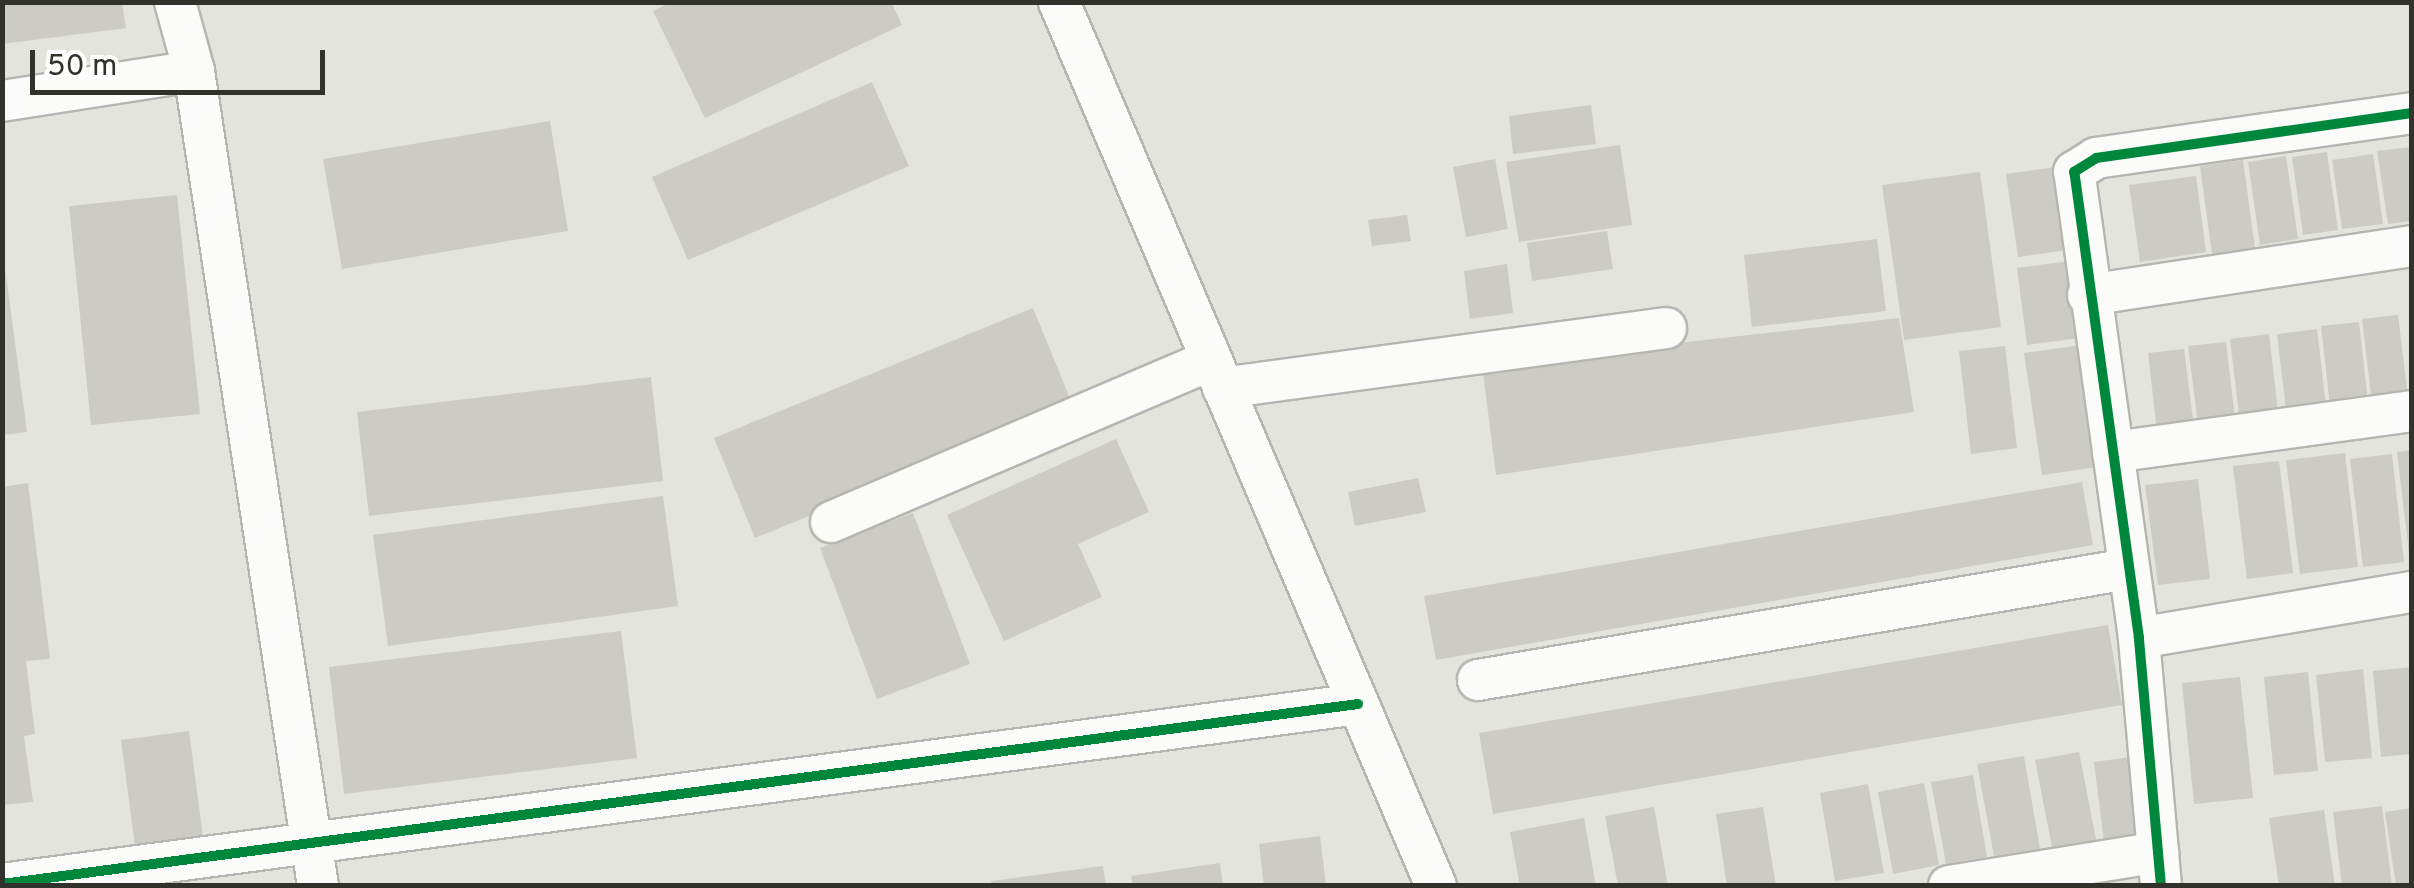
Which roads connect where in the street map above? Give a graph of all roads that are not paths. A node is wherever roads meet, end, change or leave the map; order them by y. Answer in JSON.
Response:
{"nodes":[{"id":1,"x":176,"y":2,"type":"edge"},
{"id":2,"x":1059,"y":2,"type":"edge"},
{"id":3,"x":194,"y":71,"type":"junction"},
{"id":4,"x":2,"y":101,"type":"edge"},
{"id":5,"x":2412,"y":113,"type":"edge"},
{"id":6,"x":2412,"y":246,"type":"edge"},
{"id":7,"x":2088,"y":295,"type":"junction"},
{"id":8,"x":1666,"y":328,"type":"dead end"},
{"id":9,"x":1217,"y":374,"type":"junction"},
{"id":10,"x":2412,"y":412,"type":"edge"},
{"id":11,"x":2112,"y":452,"type":"junction"},
{"id":12,"x":831,"y":522,"type":"dead end"},
{"id":13,"x":2128,"y":569,"type":"junction"},
{"id":14,"x":2412,"y":592,"type":"edge"},
{"id":15,"x":2139,"y":638,"type":"junction"},
{"id":16,"x":1478,"y":680,"type":"dead end"},
{"id":17,"x":1358,"y":704,"type":"junction"},
{"id":18,"x":312,"y":844,"type":"junction"},
{"id":19,"x":2160,"y":869,"type":"edge"},
{"id":20,"x":2,"y":884,"type":"edge"},
{"id":21,"x":318,"y":886,"type":"edge"},
{"id":22,"x":1436,"y":886,"type":"edge"},
{"id":23,"x":1949,"y":886,"type":"edge"}],
"edges":[{"from":1,"to":3,"type":"street"},
{"from":2,"to":9,"type":"street"},
{"from":3,"to":4,"type":"street"},
{"from":3,"to":18,"type":"street"},
{"from":5,"to":7,"type":"street"},
{"from":6,"to":7,"type":"street"},
{"from":7,"to":11,"type":"street"},
{"from":8,"to":9,"type":"street"},
{"from":9,"to":12,"type":"street"},
{"from":9,"to":17,"type":"street"},
{"from":10,"to":11,"type":"street"},
{"from":11,"to":13,"type":"street"},
{"from":13,"to":15,"type":"street"},
{"from":13,"to":16,"type":"street"},
{"from":14,"to":15,"type":"street"},
{"from":15,"to":19,"type":"street"},
{"from":17,"to":18,"type":"street"},
{"from":17,"to":22,"type":"street"},
{"from":18,"to":20,"type":"street"},
{"from":18,"to":21,"type":"street"},
{"from":19,"to":23,"type":"street"}]}
